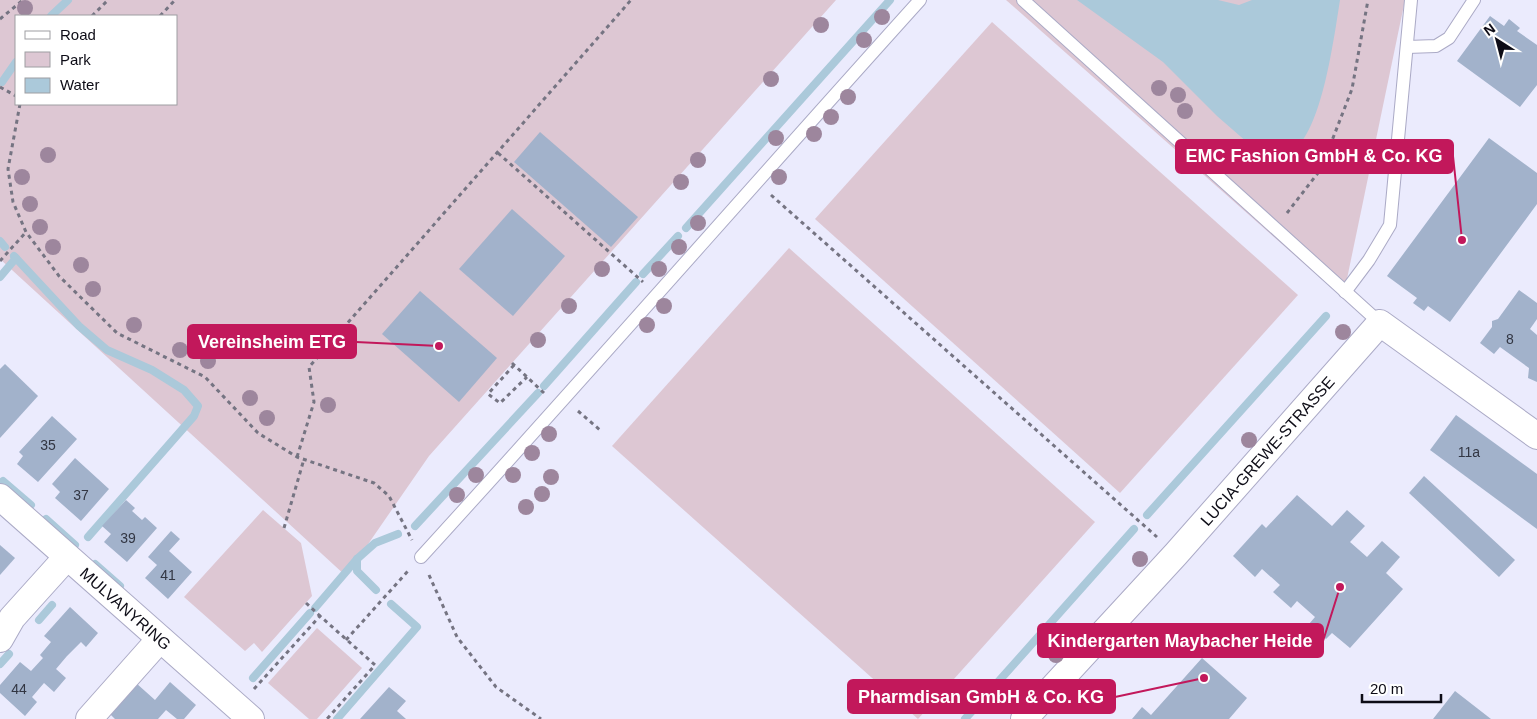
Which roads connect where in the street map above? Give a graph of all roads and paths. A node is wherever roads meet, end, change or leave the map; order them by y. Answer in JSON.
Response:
{"nodes":[{"id":1,"x":23,"y":0,"type":"edge"},
{"id":2,"x":108,"y":0,"type":"edge"},
{"id":3,"x":175,"y":0,"type":"edge"},
{"id":4,"x":631,"y":0,"type":"edge"},
{"id":5,"x":920,"y":0,"type":"edge"},
{"id":6,"x":1023,"y":0,"type":"edge"},
{"id":7,"x":1368,"y":0,"type":"edge"},
{"id":8,"x":1411,"y":0,"type":"edge"},
{"id":9,"x":1474,"y":0,"type":"edge"},
{"id":10,"x":93,"y":15,"type":"edge"},
{"id":11,"x":161,"y":15,"type":"edge"},
{"id":12,"x":0,"y":19,"type":"edge"},
{"id":13,"x":1407,"y":47,"type":"junction"},
{"id":14,"x":0,"y":87,"type":"edge"},
{"id":15,"x":15,"y":95,"type":"edge"},
{"id":16,"x":20,"y":105,"type":"edge"},
{"id":17,"x":498,"y":153,"type":"junction"},
{"id":18,"x":756,"y":181,"type":"junction"},
{"id":19,"x":1275,"y":228,"type":"junction"},
{"id":20,"x":26,"y":232,"type":"junction"},
{"id":21,"x":0,"y":261,"type":"edge"},
{"id":22,"x":1345,"y":292,"type":"junction"},
{"id":23,"x":656,"y":294,"type":"junction"},
{"id":24,"x":1380,"y":323,"type":"junction"},
{"id":25,"x":527,"y":377,"type":"junction"},
{"id":26,"x":561,"y":403,"type":"junction"},
{"id":27,"x":600,"y":430,"type":"dead end"},
{"id":28,"x":1537,"y":436,"type":"edge"},
{"id":29,"x":297,"y":457,"type":"junction"},
{"id":30,"x":304,"y":459,"type":"junction"},
{"id":31,"x":0,"y":497,"type":"edge"},
{"id":32,"x":284,"y":528,"type":"dead end"},
{"id":33,"x":1176,"y":554,"type":"junction"},
{"id":34,"x":67,"y":557,"type":"junction"},
{"id":35,"x":420,"y":557,"type":"junction"},
{"id":36,"x":306,"y":603,"type":"dead end"},
{"id":37,"x":320,"y":616,"type":"junction"},
{"id":38,"x":0,"y":639,"type":"edge"},
{"id":39,"x":160,"y":639,"type":"junction"},
{"id":40,"x":346,"y":640,"type":"junction"},
{"id":41,"x":244,"y":713,"type":"edge"},
{"id":42,"x":89,"y":719,"type":"edge"},
{"id":43,"x":327,"y":719,"type":"edge"},
{"id":44,"x":541,"y":719,"type":"edge"},
{"id":45,"x":1024,"y":719,"type":"edge"}],
"edges":[{"from":1,"to":12,"type":"path"},
{"from":2,"to":10,"type":"path"},
{"from":3,"to":11,"type":"path"},
{"from":4,"to":17,"type":"path"},
{"from":5,"to":18,"type":"lane"},
{"from":6,"to":19,"type":"lane"},
{"from":7,"to":19,"type":"path"},
{"from":8,"to":13,"type":"lane"},
{"from":9,"to":13,"type":"lane"},
{"from":13,"to":22,"type":"lane"},
{"from":14,"to":15,"type":"path"},
{"from":16,"to":20,"type":"path"},
{"from":17,"to":23,"type":"path"},
{"from":17,"to":29,"type":"path"},
{"from":18,"to":23,"type":"lane"},
{"from":18,"to":33,"type":"path"},
{"from":19,"to":22,"type":"lane"},
{"from":20,"to":21,"type":"path"},
{"from":20,"to":29,"type":"path"},
{"from":22,"to":24,"type":"lane"},
{"from":23,"to":26,"type":"lane"},
{"from":24,"to":28,"type":"street"},
{"from":24,"to":33,"type":"street","name":"LUCIA-GREWE-STRASSE"},
{"from":25,"to":25,"type":"path"},
{"from":25,"to":26,"type":"path"},
{"from":26,"to":27,"type":"path"},
{"from":26,"to":35,"type":"lane"},
{"from":29,"to":30,"type":"path"},
{"from":30,"to":32,"type":"path"},
{"from":30,"to":35,"type":"path"},
{"from":31,"to":34,"type":"street","name":"MULVANYRING"},
{"from":33,"to":45,"type":"street","name":"LUCIA-GREWE-STRASSE"},
{"from":34,"to":38,"type":"street"},
{"from":34,"to":39,"type":"street","name":"MULVANYRING"},
{"from":35,"to":40,"type":"path"},
{"from":35,"to":44,"type":"path"},
{"from":36,"to":37,"type":"path"},
{"from":37,"to":40,"type":"path"},
{"from":37,"to":41,"type":"path"},
{"from":39,"to":41,"type":"street","name":"MULVANYRING"},
{"from":39,"to":42,"type":"street"},
{"from":40,"to":43,"type":"path"}]}
